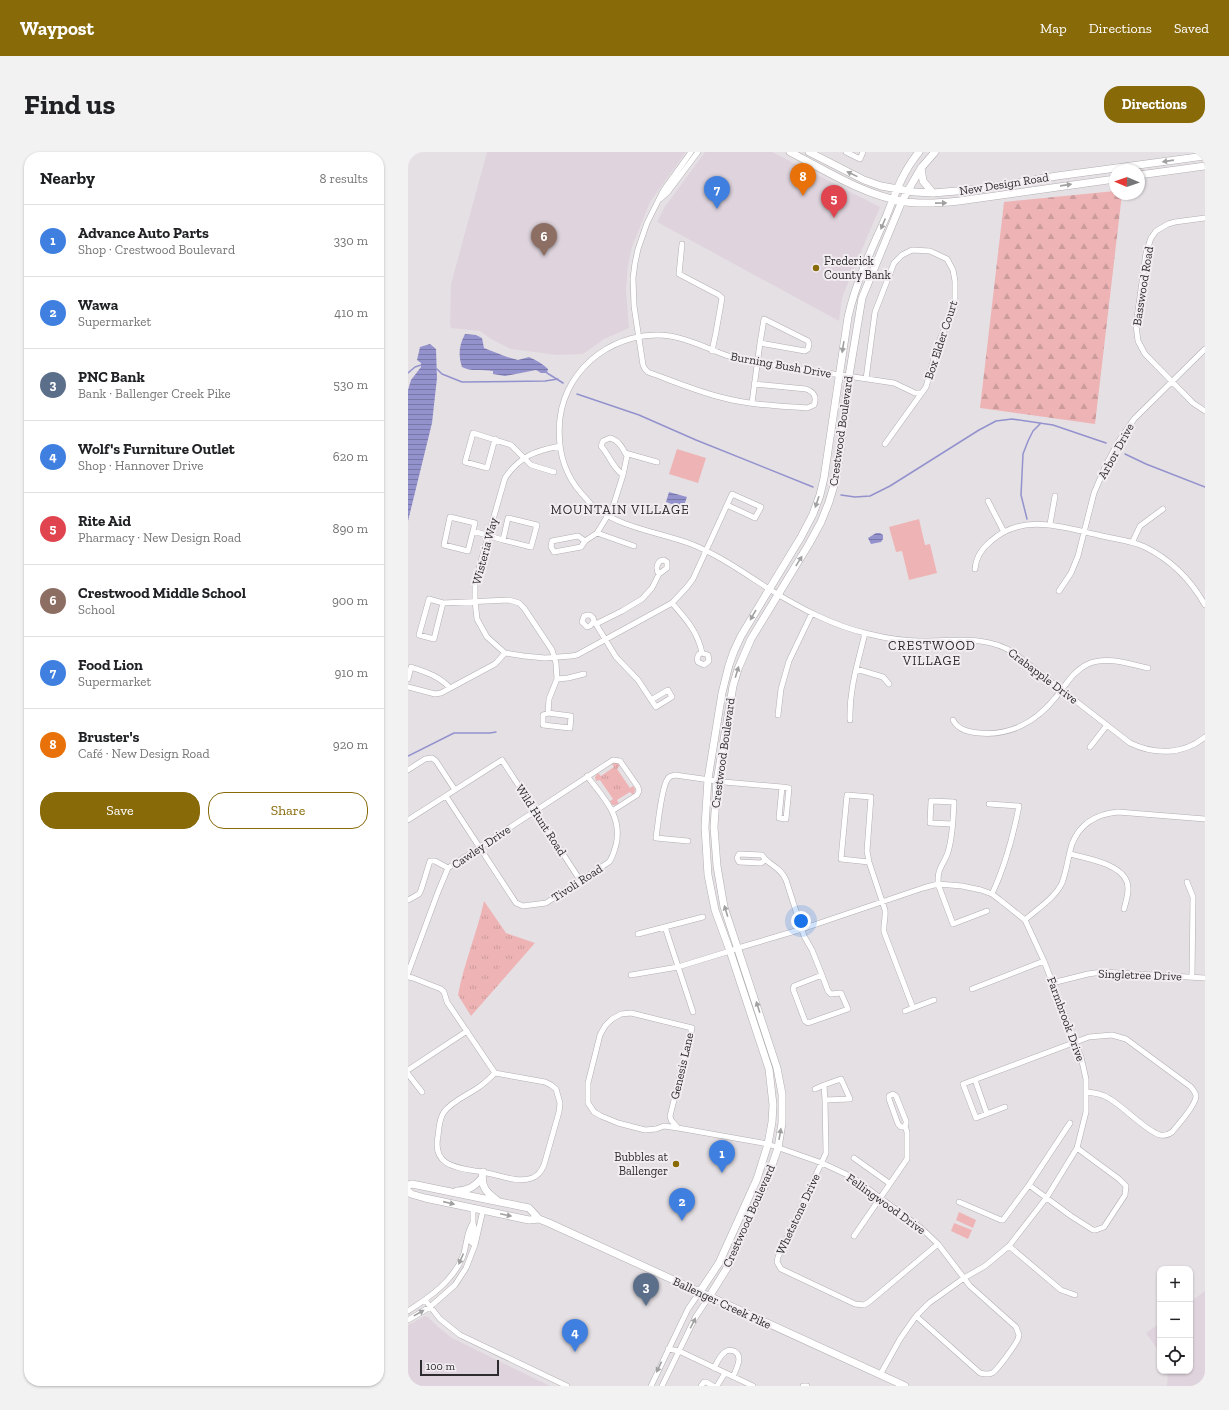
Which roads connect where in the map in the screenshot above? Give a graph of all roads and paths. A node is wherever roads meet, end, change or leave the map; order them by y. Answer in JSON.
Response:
{"nodes":[{"id":1,"x":692,"y":152,"type":"edge"},
{"id":2,"x":698,"y":152,"type":"edge"},
{"id":3,"x":790,"y":152,"type":"edge"},
{"id":4,"x":809,"y":152,"type":"edge"},
{"id":5,"x":846,"y":152,"type":"edge"},
{"id":6,"x":864,"y":152,"type":"edge"},
{"id":7,"x":919,"y":152,"type":"edge"},
{"id":8,"x":935,"y":152,"type":"edge"},
{"id":9,"x":1205,"y":156,"type":"edge"},
{"id":10,"x":1205,"y":166,"type":"edge"},
{"id":11,"x":921,"y":168,"type":"junction"},
{"id":12,"x":1087,"y":172,"type":"junction"},
{"id":13,"x":1145,"y":174,"type":"edge"},
{"id":14,"x":1109,"y":180,"type":"edge"},
{"id":15,"x":1088,"y":182,"type":"junction"},
{"id":16,"x":897,"y":189,"type":"junction"},
{"id":17,"x":907,"y":191,"type":"junction"},
{"id":18,"x":934,"y":193,"type":"junction"},
{"id":19,"x":893,"y":199,"type":"junction"},
{"id":20,"x":659,"y":200,"type":"junction"},
{"id":21,"x":902,"y":202,"type":"junction"},
{"id":22,"x":1205,"y":218,"type":"edge"},
{"id":23,"x":682,"y":244,"type":"dead end"},
{"id":24,"x":864,"y":267,"type":"junction"},
{"id":25,"x":858,"y":316,"type":"junction"},
{"id":26,"x":638,"y":336,"type":"junction"},
{"id":27,"x":760,"y":343,"type":"junction"},
{"id":28,"x":1205,"y":349,"type":"edge"},
{"id":29,"x":712,"y":351,"type":"junction"},
{"id":30,"x":757,"y":362,"type":"junction"},
{"id":31,"x":839,"y":375,"type":"junction"},
{"id":32,"x":849,"y":376,"type":"junction"},
{"id":33,"x":866,"y":378,"type":"junction"},
{"id":34,"x":1172,"y":381,"type":"junction"},
{"id":35,"x":754,"y":384,"type":"junction"},
{"id":36,"x":921,"y":393,"type":"junction"},
{"id":37,"x":752,"y":403,"type":"junction"},
{"id":38,"x":1205,"y":411,"type":"edge"},
{"id":39,"x":495,"y":439,"type":"junction"},
{"id":40,"x":886,"y":444,"type":"dead end"},
{"id":41,"x":560,"y":446,"type":"junction"},
{"id":42,"x":625,"y":453,"type":"junction"},
{"id":43,"x":524,"y":458,"type":"junction"},
{"id":44,"x":657,"y":462,"type":"dead end"},
{"id":45,"x":554,"y":472,"type":"dead end"},
{"id":46,"x":623,"y":476,"type":"junction"},
{"id":47,"x":1055,"y":496,"type":"dead end"},
{"id":48,"x":988,"y":501,"type":"dead end"},
{"id":49,"x":727,"y":505,"type":"junction"},
{"id":50,"x":1164,"y":509,"type":"dead end"},
{"id":51,"x":609,"y":515,"type":"junction"},
{"id":52,"x":1050,"y":524,"type":"junction"},
{"id":53,"x":473,"y":531,"type":"junction"},
{"id":54,"x":1004,"y":532,"type":"junction"},
{"id":55,"x":1084,"y":532,"type":"junction"},
{"id":56,"x":488,"y":534,"type":"junction"},
{"id":57,"x":597,"y":534,"type":"junction"},
{"id":58,"x":503,"y":540,"type":"junction"},
{"id":59,"x":585,"y":541,"type":"junction"},
{"id":60,"x":1132,"y":543,"type":"junction"},
{"id":61,"x":634,"y":546,"type":"dead end"},
{"id":62,"x":706,"y":552,"type":"junction"},
{"id":63,"x":975,"y":569,"type":"dead end"},
{"id":64,"x":659,"y":574,"type":"dead end"},
{"id":65,"x":769,"y":588,"type":"junction"},
{"id":66,"x":1059,"y":591,"type":"dead end"},
{"id":67,"x":778,"y":594,"type":"junction"},
{"id":68,"x":475,"y":601,"type":"junction"},
{"id":69,"x":443,"y":603,"type":"junction"},
{"id":70,"x":672,"y":603,"type":"junction"},
{"id":71,"x":1205,"y":605,"type":"edge"},
{"id":72,"x":812,"y":613,"type":"junction"},
{"id":73,"x":866,"y":633,"type":"junction"},
{"id":74,"x":605,"y":640,"type":"junction"},
{"id":75,"x":702,"y":652,"type":"dead end"},
{"id":76,"x":505,"y":653,"type":"junction"},
{"id":77,"x":555,"y":658,"type":"junction"},
{"id":78,"x":1148,"y":668,"type":"dead end"},
{"id":79,"x":856,"y":669,"type":"junction"},
{"id":80,"x":584,"y":674,"type":"dead end"},
{"id":81,"x":408,"y":679,"type":"edge"},
{"id":82,"x":557,"y":679,"type":"junction"},
{"id":83,"x":889,"y":684,"type":"dead end"},
{"id":84,"x":408,"y":686,"type":"edge"},
{"id":85,"x":450,"y":688,"type":"junction"},
{"id":86,"x":1061,"y":689,"type":"junction"},
{"id":87,"x":651,"y":700,"type":"dead end"},
{"id":88,"x":548,"y":714,"type":"junction"},
{"id":89,"x":778,"y":715,"type":"dead end"},
{"id":90,"x":850,"y":720,"type":"dead end"},
{"id":91,"x":953,"y":720,"type":"dead end"},
{"id":92,"x":1107,"y":725,"type":"junction"},
{"id":93,"x":1205,"y":737,"type":"edge"},
{"id":94,"x":1090,"y":747,"type":"dead end"},
{"id":95,"x":408,"y":770,"type":"edge"},
{"id":96,"x":587,"y":776,"type":"junction"},
{"id":97,"x":708,"y":780,"type":"junction"},
{"id":98,"x":717,"y":781,"type":"junction"},
{"id":99,"x":782,"y":787,"type":"junction"},
{"id":100,"x":455,"y":790,"type":"junction"},
{"id":101,"x":446,"y":796,"type":"junction"},
{"id":102,"x":989,"y":804,"type":"dead end"},
{"id":103,"x":535,"y":811,"type":"junction"},
{"id":104,"x":612,"y":811,"type":"junction"},
{"id":105,"x":409,"y":818,"type":"edge"},
{"id":106,"x":1205,"y":819,"type":"edge"},
{"id":107,"x":952,"y":824,"type":"junction"},
{"id":108,"x":688,"y":841,"type":"dead end"},
{"id":109,"x":479,"y":848,"type":"junction"},
{"id":110,"x":1070,"y":854,"type":"junction"},
{"id":111,"x":765,"y":860,"type":"junction"},
{"id":112,"x":869,"y":862,"type":"junction"},
{"id":113,"x":448,"y":868,"type":"junction"},
{"id":114,"x":580,"y":880,"type":"junction"},
{"id":115,"x":1187,"y":882,"type":"dead end"},
{"id":116,"x":938,"y":884,"type":"junction"},
{"id":117,"x":992,"y":894,"type":"junction"},
{"id":118,"x":408,"y":900,"type":"edge"},
{"id":119,"x":882,"y":902,"type":"junction"},
{"id":120,"x":1124,"y":909,"type":"dead end"},
{"id":121,"x":987,"y":911,"type":"dead end"},
{"id":122,"x":703,"y":917,"type":"dead end"},
{"id":123,"x":1025,"y":920,"type":"junction"},
{"id":124,"x":664,"y":927,"type":"junction"},
{"id":125,"x":802,"y":929,"type":"junction"},
{"id":126,"x":638,"y":934,"type":"dead end"},
{"id":127,"x":738,"y":948,"type":"junction"},
{"id":128,"x":730,"y":951,"type":"junction"},
{"id":129,"x":1044,"y":962,"type":"junction"},
{"id":130,"x":678,"y":967,"type":"junction"},
{"id":131,"x":408,"y":973,"type":"edge"},
{"id":132,"x":631,"y":975,"type":"dead end"},
{"id":133,"x":822,"y":975,"type":"junction"},
{"id":134,"x":408,"y":977,"type":"edge"},
{"id":135,"x":1192,"y":977,"type":"junction"},
{"id":136,"x":1205,"y":978,"type":"edge"},
{"id":137,"x":1052,"y":982,"type":"junction"},
{"id":138,"x":972,"y":989,"type":"dead end"},
{"id":139,"x":934,"y":1000,"type":"dead end"},
{"id":140,"x":913,"y":1008,"type":"junction"},
{"id":141,"x":906,"y":1011,"type":"dead end"},
{"id":142,"x":693,"y":1012,"type":"dead end"},
{"id":143,"x":467,"y":1031,"type":"junction"},
{"id":144,"x":1076,"y":1042,"type":"junction"},
{"id":145,"x":408,"y":1070,"type":"edge"},
{"id":146,"x":495,"y":1073,"type":"junction"},
{"id":147,"x":408,"y":1074,"type":"edge"},
{"id":148,"x":975,"y":1080,"type":"junction"},
{"id":149,"x":824,"y":1085,"type":"junction"},
{"id":150,"x":815,"y":1089,"type":"dead end"},
{"id":151,"x":422,"y":1092,"type":"dead end"},
{"id":152,"x":1087,"y":1092,"type":"junction"},
{"id":153,"x":825,"y":1100,"type":"junction"},
{"id":154,"x":1006,"y":1107,"type":"dead end"},
{"id":155,"x":987,"y":1114,"type":"junction"},
{"id":156,"x":1070,"y":1123,"type":"dead end"},
{"id":157,"x":905,"y":1126,"type":"junction"},
{"id":158,"x":678,"y":1128,"type":"junction"},
{"id":159,"x":768,"y":1144,"type":"junction"},
{"id":160,"x":778,"y":1148,"type":"junction"},
{"id":161,"x":1077,"y":1148,"type":"junction"},
{"id":162,"x":854,"y":1158,"type":"dead end"},
{"id":163,"x":822,"y":1163,"type":"junction"},
{"id":164,"x":482,"y":1175,"type":"junction"},
{"id":165,"x":889,"y":1184,"type":"junction"},
{"id":166,"x":408,"y":1185,"type":"edge"},
{"id":167,"x":1030,"y":1185,"type":"junction"},
{"id":168,"x":408,"y":1191,"type":"edge"},
{"id":169,"x":451,"y":1192,"type":"junction"},
{"id":170,"x":1047,"y":1197,"type":"junction"},
{"id":171,"x":879,"y":1198,"type":"junction"},
{"id":172,"x":500,"y":1202,"type":"junction"},
{"id":173,"x":959,"y":1202,"type":"dead end"},
{"id":174,"x":473,"y":1209,"type":"junction"},
{"id":175,"x":484,"y":1210,"type":"junction"},
{"id":176,"x":539,"y":1219,"type":"junction"},
{"id":177,"x":472,"y":1223,"type":"junction"},
{"id":178,"x":854,"y":1236,"type":"dead end"},
{"id":179,"x":938,"y":1244,"type":"junction"},
{"id":180,"x":475,"y":1245,"type":"junction"},
{"id":181,"x":1009,"y":1246,"type":"junction"},
{"id":182,"x":964,"y":1278,"type":"junction"},
{"id":183,"x":699,"y":1293,"type":"junction"},
{"id":184,"x":1075,"y":1294,"type":"dead end"},
{"id":185,"x":709,"y":1297,"type":"junction"},
{"id":186,"x":425,"y":1300,"type":"junction"},
{"id":187,"x":430,"y":1307,"type":"junction"},
{"id":188,"x":408,"y":1311,"type":"edge"},
{"id":189,"x":916,"y":1316,"type":"junction"},
{"id":190,"x":408,"y":1320,"type":"edge"},
{"id":191,"x":668,"y":1349,"type":"junction"},
{"id":192,"x":679,"y":1351,"type":"junction"},
{"id":193,"x":714,"y":1368,"type":"junction"},
{"id":194,"x":725,"y":1373,"type":"junction"},
{"id":195,"x":880,"y":1375,"type":"junction"},
{"id":196,"x":733,"y":1377,"type":"junction"},
{"id":197,"x":567,"y":1386,"type":"edge"},
{"id":198,"x":651,"y":1386,"type":"edge"},
{"id":199,"x":662,"y":1386,"type":"edge"},
{"id":200,"x":701,"y":1386,"type":"edge"},
{"id":201,"x":714,"y":1386,"type":"edge"},
{"id":202,"x":717,"y":1386,"type":"edge"},
{"id":203,"x":753,"y":1386,"type":"edge"},
{"id":204,"x":803,"y":1386,"type":"edge"},
{"id":205,"x":807,"y":1386,"type":"edge"},
{"id":206,"x":905,"y":1386,"type":"edge"}],
"edges":[{"from":1,"to":20,"type":"street"},
{"from":2,"to":20,"type":"street"},
{"from":3,"to":19,"type":"main road","name":"New Design Road"},
{"from":16,"to":4,"type":"main road","name":"New Design Road","one_way":true},
{"from":5,"to":6,"type":"street"},
{"from":7,"to":16,"type":"main road","name":"Crestwood Boulevard"},
{"from":8,"to":11,"type":"main road","name":"Crestwood Boulevard"},
{"from":9,"to":12,"type":"main road","name":"New Design Road","one_way":true},
{"from":10,"to":13,"type":"main road"},
{"from":11,"to":17,"type":"main road","name":"Crestwood Boulevard"},
{"from":11,"to":18,"type":"main road"},
{"from":12,"to":15,"type":"main road"},
{"from":12,"to":18,"type":"main road","name":"New Design Road"},
{"from":14,"to":15,"type":"main road","name":"New Design Road"},
{"from":21,"to":15,"type":"main road","name":"New Design Road","one_way":true},
{"from":16,"to":17,"type":"main road","name":"New Design Road"},
{"from":16,"to":19,"type":"main road","name":"Crestwood Boulevard"},
{"from":17,"to":18,"type":"main road","name":"New Design Road"},
{"from":17,"to":21,"type":"main road","name":"Crestwood Boulevard"},
{"from":19,"to":21,"type":"main road","name":"New Design Road"},
{"from":19,"to":24,"type":"main road","name":"Crestwood Boulevard","one_way":true},
{"from":20,"to":26,"type":"street"},
{"from":21,"to":25,"type":"main road","name":"Crestwood Boulevard"},
{"from":22,"to":34,"type":"street","name":"Basswood Road"},
{"from":23,"to":29,"type":"street"},
{"from":24,"to":25,"type":"main road"},
{"from":24,"to":31,"type":"main road","name":"Crestwood Boulevard","one_way":true},
{"from":25,"to":32,"type":"main road","name":"Crestwood Boulevard"},
{"from":26,"to":29,"type":"street","name":"Burning Bush Drive"},
{"from":26,"to":37,"type":"street"},
{"from":26,"to":41,"type":"street","name":"Burning Bush Drive"},
{"from":27,"to":27,"type":"street"},
{"from":27,"to":30,"type":"street"},
{"from":28,"to":34,"type":"street","name":"Arbor Drive"},
{"from":29,"to":30,"type":"street","name":"Burning Bush Drive"},
{"from":30,"to":31,"type":"street","name":"Burning Bush Drive"},
{"from":30,"to":35,"type":"street"},
{"from":31,"to":32,"type":"street","name":"Burning Bush Drive"},
{"from":31,"to":65,"type":"main road","name":"Crestwood Boulevard","one_way":true},
{"from":32,"to":33,"type":"street","name":"Burning Bush Drive"},
{"from":67,"to":32,"type":"main road","name":"Crestwood Boulevard","one_way":true},
{"from":33,"to":36,"type":"street","name":"Burning Bush Drive"},
{"from":33,"to":36,"type":"street","name":"Box Elder Court"},
{"from":34,"to":38,"type":"street","name":"Basswood Road"},
{"from":34,"to":55,"type":"street","name":"Arbor Drive"},
{"from":35,"to":37,"type":"street"},
{"from":35,"to":37,"type":"street"},
{"from":36,"to":40,"type":"street","name":"Box Elder Court"},
{"from":39,"to":39,"type":"street"},
{"from":39,"to":43,"type":"street"},
{"from":41,"to":43,"type":"street","name":"Wisteria Way"},
{"from":41,"to":51,"type":"street","name":"Burning Bush Drive"},
{"from":42,"to":44,"type":"street"},
{"from":42,"to":46,"type":"street"},
{"from":42,"to":46,"type":"street"},
{"from":43,"to":45,"type":"street"},
{"from":43,"to":56,"type":"street","name":"Wisteria Way"},
{"from":46,"to":51,"type":"street"},
{"from":47,"to":52,"type":"street"},
{"from":48,"to":54,"type":"street"},
{"from":49,"to":49,"type":"street"},
{"from":49,"to":62,"type":"street"},
{"from":50,"to":60,"type":"street"},
{"from":51,"to":57,"type":"street"},
{"from":51,"to":62,"type":"street","name":"Burning Bush Drive"},
{"from":52,"to":54,"type":"street"},
{"from":52,"to":55,"type":"street"},
{"from":53,"to":53,"type":"street"},
{"from":53,"to":56,"type":"street"},
{"from":54,"to":63,"type":"street"},
{"from":55,"to":60,"type":"street"},
{"from":55,"to":66,"type":"street","name":"Arbor Drive"},
{"from":56,"to":58,"type":"street"},
{"from":56,"to":68,"type":"street","name":"Wisteria Way"},
{"from":57,"to":59,"type":"street"},
{"from":57,"to":61,"type":"street"},
{"from":58,"to":58,"type":"street"},
{"from":59,"to":59,"type":"street"},
{"from":60,"to":71,"type":"street"},
{"from":62,"to":65,"type":"street","name":"Burning Bush Drive"},
{"from":62,"to":70,"type":"street"},
{"from":64,"to":74,"type":"street"},
{"from":65,"to":67,"type":"street","name":"Burning Bush Drive"},
{"from":65,"to":97,"type":"main road","name":"Crestwood Boulevard","one_way":true},
{"from":67,"to":72,"type":"street","name":"Crabapple Drive"},
{"from":98,"to":67,"type":"main road","name":"Crestwood Boulevard","one_way":true},
{"from":68,"to":69,"type":"street"},
{"from":68,"to":76,"type":"street","name":"Wisteria Way"},
{"from":68,"to":77,"type":"street"},
{"from":69,"to":69,"type":"street"},
{"from":70,"to":74,"type":"street"},
{"from":70,"to":75,"type":"street"},
{"from":72,"to":73,"type":"street","name":"Crabapple Drive"},
{"from":72,"to":89,"type":"street"},
{"from":73,"to":79,"type":"street"},
{"from":73,"to":86,"type":"street","name":"Crabapple Drive"},
{"from":74,"to":77,"type":"street"},
{"from":74,"to":87,"type":"street"},
{"from":76,"to":77,"type":"street"},
{"from":76,"to":85,"type":"street"},
{"from":77,"to":82,"type":"street"},
{"from":78,"to":86,"type":"street"},
{"from":79,"to":83,"type":"street"},
{"from":79,"to":90,"type":"street"},
{"from":80,"to":82,"type":"street"},
{"from":81,"to":85,"type":"street"},
{"from":82,"to":88,"type":"street"},
{"from":84,"to":85,"type":"street"},
{"from":86,"to":91,"type":"street"},
{"from":86,"to":92,"type":"street","name":"Crabapple Drive"},
{"from":88,"to":88,"type":"street"},
{"from":92,"to":93,"type":"street","name":"Crabapple Drive"},
{"from":92,"to":94,"type":"street"},
{"from":95,"to":100,"type":"street"},
{"from":96,"to":103,"type":"street","name":"Cawley Drive"},
{"from":96,"to":104,"type":"street","name":"Tivoli Road"},
{"from":96,"to":104,"type":"street","name":"Cawley Drive"},
{"from":97,"to":98,"type":"street"},
{"from":97,"to":108,"type":"street"},
{"from":97,"to":128,"type":"main road","name":"Crestwood Boulevard"},
{"from":98,"to":99,"type":"street"},
{"from":127,"to":98,"type":"main road","name":"Crestwood Boulevard","one_way":true},
{"from":99,"to":99,"type":"street"},
{"from":100,"to":101,"type":"street"},
{"from":100,"to":103,"type":"street","name":"Wild Hunt Road"},
{"from":101,"to":105,"type":"street"},
{"from":101,"to":109,"type":"street"},
{"from":102,"to":117,"type":"street"},
{"from":103,"to":109,"type":"street","name":"Cawley Drive"},
{"from":103,"to":114,"type":"street","name":"Wild Hunt Road"},
{"from":104,"to":114,"type":"street","name":"Tivoli Road"},
{"from":106,"to":110,"type":"street"},
{"from":107,"to":107,"type":"street"},
{"from":107,"to":116,"type":"street"},
{"from":109,"to":113,"type":"street","name":"Cawley Drive"},
{"from":109,"to":114,"type":"street","name":"Tivoli Road"},
{"from":110,"to":120,"type":"street"},
{"from":110,"to":123,"type":"street"},
{"from":111,"to":111,"type":"street"},
{"from":111,"to":125,"type":"street"},
{"from":112,"to":112,"type":"street"},
{"from":112,"to":119,"type":"street"},
{"from":113,"to":118,"type":"street"},
{"from":113,"to":131,"type":"street","name":"Cawley Drive"},
{"from":115,"to":135,"type":"street"},
{"from":116,"to":117,"type":"street","name":"Farmbrook Drive"},
{"from":116,"to":119,"type":"street","name":"Farmbrook Drive"},
{"from":116,"to":121,"type":"street"},
{"from":117,"to":123,"type":"street","name":"Farmbrook Drive"},
{"from":119,"to":125,"type":"street","name":"Farmbrook Drive"},
{"from":119,"to":140,"type":"street"},
{"from":122,"to":124,"type":"street"},
{"from":123,"to":129,"type":"street","name":"Farmbrook Drive"},
{"from":124,"to":126,"type":"street"},
{"from":124,"to":130,"type":"street"},
{"from":125,"to":127,"type":"street","name":"Farmbrook Drive"},
{"from":125,"to":133,"type":"street"},
{"from":127,"to":128,"type":"street","name":"Farmbrook Drive"},
{"from":160,"to":127,"type":"main road","name":"Crestwood Boulevard","one_way":true},
{"from":128,"to":130,"type":"street","name":"Farmbrook Drive"},
{"from":128,"to":159,"type":"main road","name":"Crestwood Boulevard"},
{"from":129,"to":137,"type":"street","name":"Farmbrook Drive"},
{"from":129,"to":138,"type":"street"},
{"from":130,"to":132,"type":"street","name":"Farmbrook Drive"},
{"from":130,"to":142,"type":"street"},
{"from":133,"to":133,"type":"street"},
{"from":134,"to":143,"type":"street"},
{"from":135,"to":136,"type":"street","name":"Singletree Drive"},
{"from":135,"to":137,"type":"street","name":"Singletree Drive"},
{"from":137,"to":144,"type":"street","name":"Farmbrook Drive"},
{"from":139,"to":140,"type":"street"},
{"from":140,"to":141,"type":"street"},
{"from":143,"to":145,"type":"street"},
{"from":143,"to":146,"type":"street"},
{"from":144,"to":148,"type":"street"},
{"from":144,"to":152,"type":"street","name":"Farmbrook Drive"},
{"from":144,"to":152,"type":"street"},
{"from":146,"to":164,"type":"street"},
{"from":146,"to":164,"type":"street"},
{"from":147,"to":151,"type":"street"},
{"from":148,"to":155,"type":"street"},
{"from":148,"to":155,"type":"street"},
{"from":149,"to":150,"type":"street"},
{"from":149,"to":153,"type":"street"},
{"from":149,"to":153,"type":"street"},
{"from":152,"to":161,"type":"street","name":"Farmbrook Drive"},
{"from":153,"to":163,"type":"street"},
{"from":154,"to":155,"type":"street"},
{"from":156,"to":167,"type":"street"},
{"from":157,"to":157,"type":"street"},
{"from":157,"to":165,"type":"street"},
{"from":158,"to":158,"type":"street","name":"Genesis Lane"},
{"from":158,"to":159,"type":"street","name":"Fellingwood Drive"},
{"from":159,"to":160,"type":"street","name":"Fellingwood Drive"},
{"from":159,"to":183,"type":"main road","name":"Crestwood Boulevard"},
{"from":160,"to":163,"type":"street","name":"Fellingwood Drive"},
{"from":160,"to":185,"type":"main road","name":"Crestwood Boulevard"},
{"from":161,"to":170,"type":"street","name":"Farmbrook Drive"},
{"from":161,"to":170,"type":"street"},
{"from":162,"to":165,"type":"street"},
{"from":163,"to":171,"type":"street","name":"Fellingwood Drive"},
{"from":163,"to":179,"type":"street","name":"Whetstone Drive"},
{"from":164,"to":169,"type":"main road"},
{"from":164,"to":172,"type":"main road"},
{"from":165,"to":171,"type":"street"},
{"from":166,"to":169,"type":"main road","name":"Ballenger Creek Pike"},
{"from":167,"to":170,"type":"street"},
{"from":167,"to":173,"type":"street"},
{"from":168,"to":174,"type":"main road","name":"Ballenger Creek Pike","one_way":true},
{"from":169,"to":172,"type":"main road","name":"Ballenger Creek Pike"},
{"from":170,"to":181,"type":"street","name":"Farmbrook Drive"},
{"from":171,"to":178,"type":"street"},
{"from":171,"to":179,"type":"street","name":"Fellingwood Drive"},
{"from":172,"to":176,"type":"main road","name":"Ballenger Creek Pike"},
{"from":174,"to":175,"type":"main road","name":"Ballenger Creek Pike"},
{"from":174,"to":177,"type":"street"},
{"from":175,"to":176,"type":"main road","name":"Ballenger Creek Pike","one_way":true},
{"from":175,"to":180,"type":"street"},
{"from":176,"to":183,"type":"main road","name":"Ballenger Creek Pike"},
{"from":177,"to":180,"type":"street"},
{"from":177,"to":186,"type":"street","one_way":true},
{"from":179,"to":182,"type":"street","name":"Fellingwood Drive"},
{"from":180,"to":187,"type":"street"},
{"from":181,"to":182,"type":"street","name":"Farmbrook Drive"},
{"from":181,"to":184,"type":"street"},
{"from":182,"to":189,"type":"street","name":"Farmbrook Drive"},
{"from":182,"to":189,"type":"street","name":"Fellingwood Drive"},
{"from":183,"to":185,"type":"main road","name":"Ballenger Creek Pike"},
{"from":183,"to":191,"type":"street","name":"Crestwood Boulevard"},
{"from":192,"to":185,"type":"street","name":"Crestwood Boulevard","one_way":true},
{"from":185,"to":195,"type":"main road","name":"Ballenger Creek Pike"},
{"from":186,"to":187,"type":"street"},
{"from":186,"to":188,"type":"street"},
{"from":190,"to":187,"type":"street","one_way":true},
{"from":187,"to":197,"type":"street"},
{"from":189,"to":195,"type":"street","name":"Farmbrook Drive"},
{"from":191,"to":192,"type":"street"},
{"from":191,"to":198,"type":"street","name":"Crestwood Boulevard","one_way":true},
{"from":192,"to":193,"type":"street"},
{"from":192,"to":199,"type":"street","name":"Crestwood Boulevard"},
{"from":193,"to":194,"type":"street"},
{"from":193,"to":196,"type":"street"},
{"from":194,"to":196,"type":"street"},
{"from":194,"to":202,"type":"street"},
{"from":195,"to":206,"type":"main road","name":"Ballenger Creek Pike"},
{"from":196,"to":203,"type":"street"},
{"from":200,"to":201,"type":"street"},
{"from":204,"to":205,"type":"street"}]}
